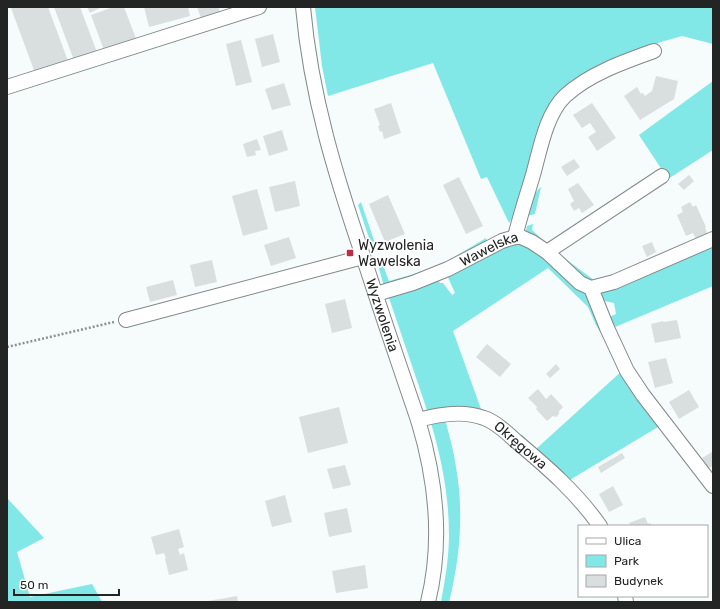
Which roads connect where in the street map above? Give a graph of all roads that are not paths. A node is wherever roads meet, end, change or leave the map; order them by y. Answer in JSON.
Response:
{"nodes":[{"id":1,"x":260,"y":7,"type":"edge"},
{"id":2,"x":303,"y":7,"type":"edge"},
{"id":3,"x":654,"y":51,"type":"dead end"},
{"id":4,"x":7,"y":87,"type":"edge"},
{"id":5,"x":662,"y":176,"type":"dead end"},
{"id":6,"x":515,"y":236,"type":"junction"},
{"id":7,"x":713,"y":239,"type":"edge"},
{"id":8,"x":546,"y":252,"type":"junction"},
{"id":9,"x":363,"y":257,"type":"junction"},
{"id":10,"x":591,"y":288,"type":"junction"},
{"id":11,"x":376,"y":294,"type":"junction"},
{"id":12,"x":126,"y":320,"type":"road end"},
{"id":13,"x":418,"y":420,"type":"junction"},
{"id":14,"x":713,"y":486,"type":"edge"},
{"id":15,"x":599,"y":525,"type":"edge"},
{"id":16,"x":428,"y":602,"type":"edge"}],
"edges":[{"from":1,"to":4,"type":"street"},
{"from":2,"to":9,"type":"street","name":"Wyzwolenia"},
{"from":3,"to":6,"type":"street"},
{"from":5,"to":8,"type":"street"},
{"from":6,"to":8,"type":"street","name":"Wawelska"},
{"from":6,"to":11,"type":"street","name":"Wawelska"},
{"from":7,"to":10,"type":"street"},
{"from":8,"to":10,"type":"street","name":"Wawelska"},
{"from":9,"to":11,"type":"street","name":"Wyzwolenia"},
{"from":9,"to":12,"type":"street"},
{"from":10,"to":14,"type":"street"},
{"from":11,"to":13,"type":"street","name":"Wyzwolenia"},
{"from":13,"to":15,"type":"street","name":"Okręgowa"},
{"from":13,"to":16,"type":"street","name":"Wyzwolenia"}]}
